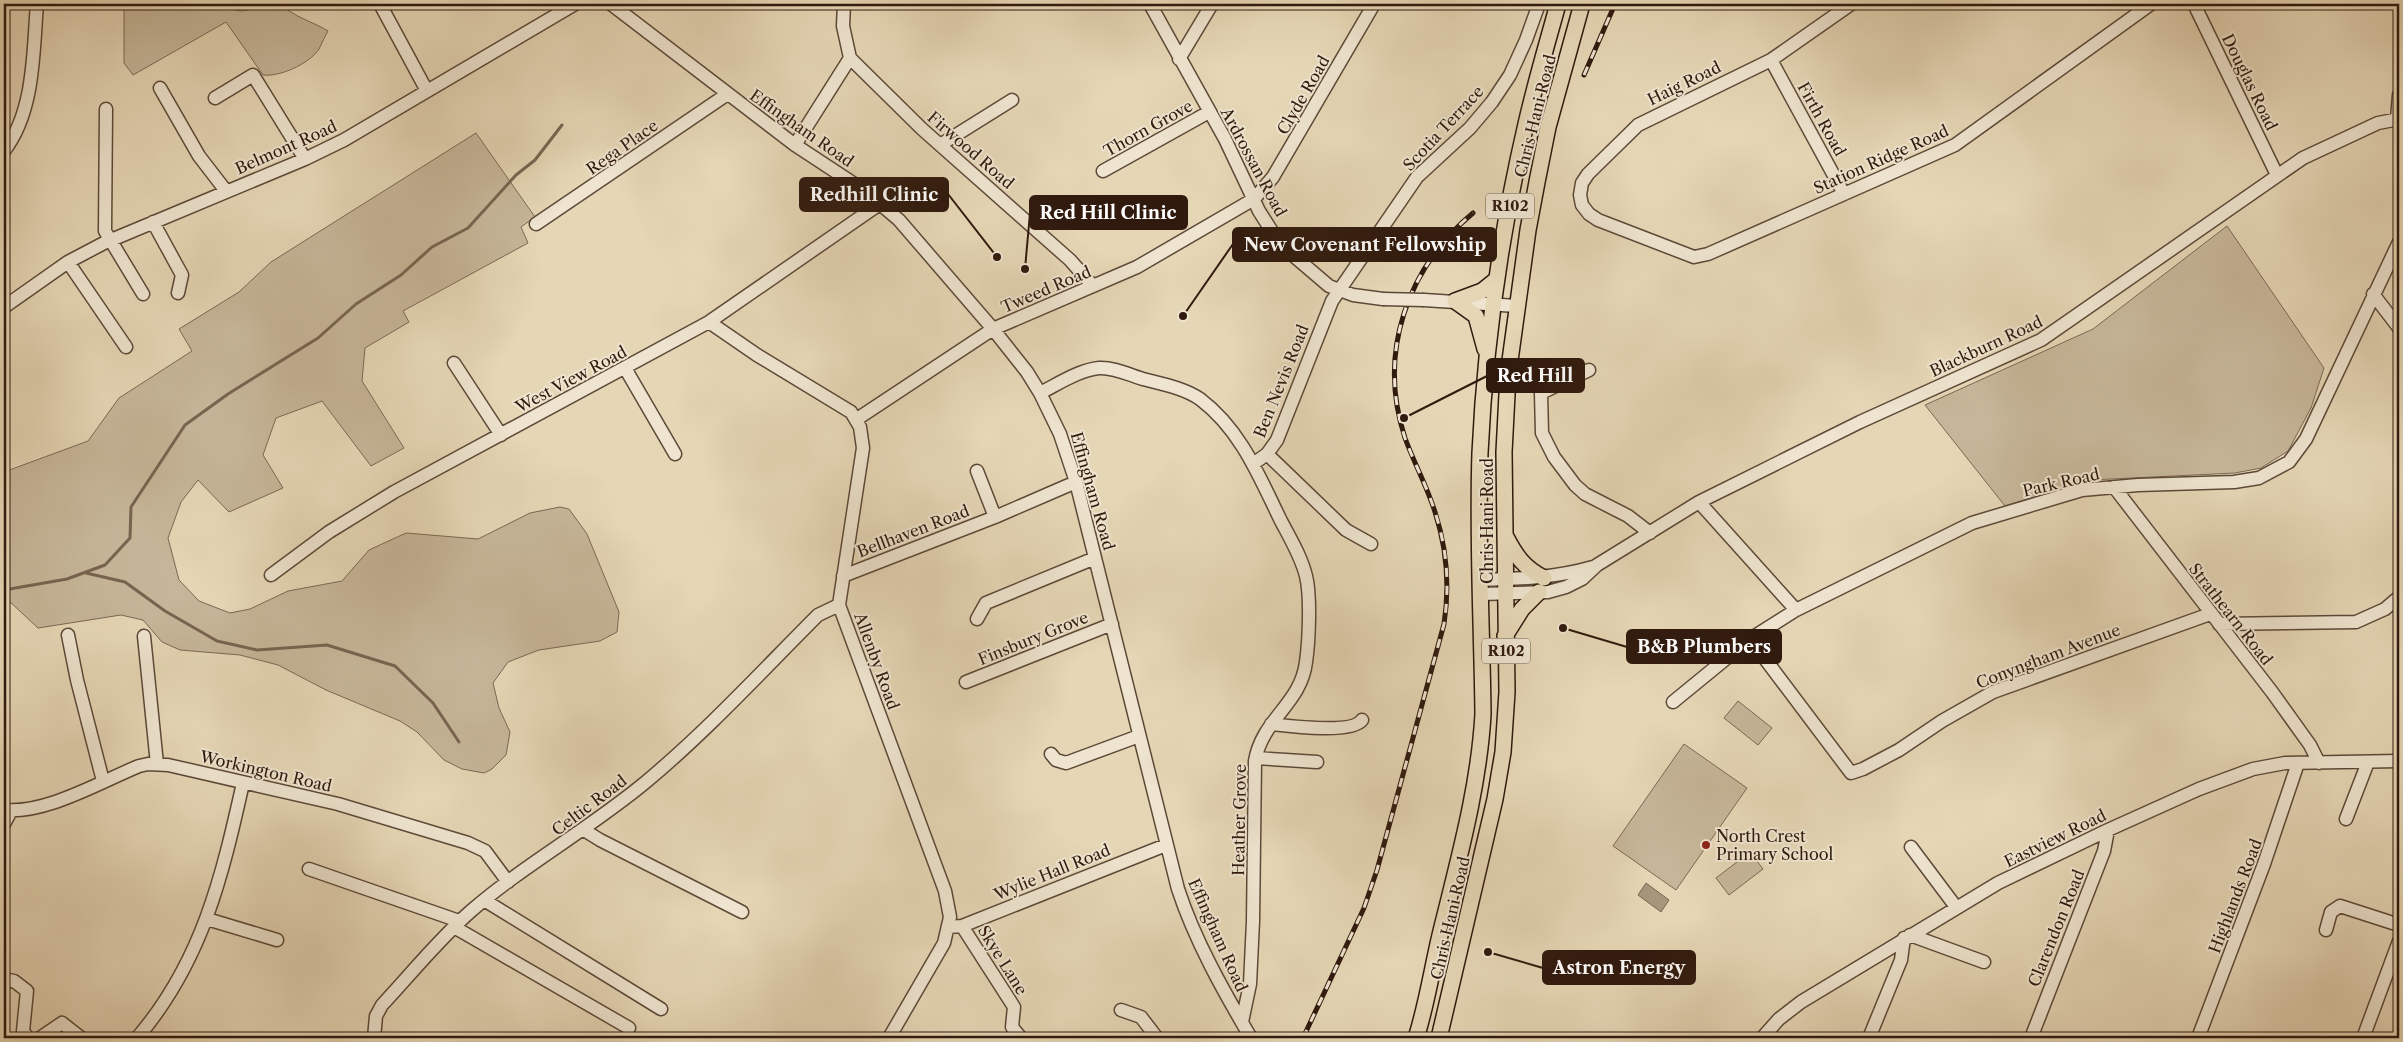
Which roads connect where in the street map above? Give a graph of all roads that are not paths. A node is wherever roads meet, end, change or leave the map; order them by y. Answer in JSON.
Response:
{"nodes":[{"id":1,"x":37,"y":4,"type":"edge"},
{"id":2,"x":380,"y":4,"type":"edge"},
{"id":3,"x":575,"y":4,"type":"edge"},
{"id":4,"x":611,"y":4,"type":"edge"},
{"id":5,"x":844,"y":4,"type":"edge"},
{"id":6,"x":1150,"y":4,"type":"edge"},
{"id":7,"x":1212,"y":4,"type":"edge"},
{"id":8,"x":1374,"y":4,"type":"edge"},
{"id":9,"x":1538,"y":4,"type":"edge"},
{"id":10,"x":1558,"y":4,"type":"edge"},
{"id":11,"x":1582,"y":4,"type":"edge"},
{"id":12,"x":1851,"y":4,"type":"edge"},
{"id":13,"x":2151,"y":4,"type":"edge"},
{"id":14,"x":2194,"y":4,"type":"edge"},
{"id":15,"x":850,"y":58,"type":"junction"},
{"id":16,"x":1179,"y":59,"type":"junction"},
{"id":17,"x":1771,"y":60,"type":"junction"},
{"id":18,"x":160,"y":88,"type":"dead end"},
{"id":19,"x":427,"y":91,"type":"junction"},
{"id":20,"x":726,"y":94,"type":"junction"},
{"id":21,"x":2399,"y":95,"type":"edge"},
{"id":22,"x":215,"y":98,"type":"dead end"},
{"id":23,"x":1012,"y":100,"type":"dead end"},
{"id":24,"x":106,"y":109,"type":"dead end"},
{"id":25,"x":1209,"y":112,"type":"junction"},
{"id":26,"x":2398,"y":119,"type":"edge"},
{"id":27,"x":940,"y":145,"type":"junction"},
{"id":28,"x":795,"y":146,"type":"junction"},
{"id":29,"x":4,"y":150,"type":"edge"},
{"id":30,"x":305,"y":159,"type":"junction"},
{"id":31,"x":1103,"y":172,"type":"dead end"},
{"id":32,"x":2277,"y":175,"type":"junction"},
{"id":33,"x":226,"y":191,"type":"junction"},
{"id":34,"x":1844,"y":194,"type":"junction"},
{"id":35,"x":1254,"y":199,"type":"junction"},
{"id":36,"x":881,"y":203,"type":"junction"},
{"id":37,"x":1598,"y":220,"type":"joint"},
{"id":38,"x":153,"y":222,"type":"junction"},
{"id":39,"x":536,"y":224,"type":"dead end"},
{"id":40,"x":109,"y":240,"type":"junction"},
{"id":41,"x":2399,"y":242,"type":"edge"},
{"id":42,"x":68,"y":262,"type":"junction"},
{"id":43,"x":1497,"y":279,"type":"junction"},
{"id":44,"x":1093,"y":286,"type":"junction"},
{"id":45,"x":1338,"y":290,"type":"junction"},
{"id":46,"x":143,"y":294,"type":"dead end"},
{"id":47,"x":178,"y":294,"type":"dead end"},
{"id":48,"x":2373,"y":294,"type":"junction"},
{"id":49,"x":1455,"y":301,"type":"junction"},
{"id":50,"x":1494,"y":304,"type":"junction"},
{"id":51,"x":4,"y":306,"type":"edge"},
{"id":52,"x":1517,"y":306,"type":"junction"},
{"id":53,"x":709,"y":322,"type":"junction"},
{"id":54,"x":2399,"y":328,"type":"edge"},
{"id":55,"x":993,"y":329,"type":"junction"},
{"id":56,"x":126,"y":347,"type":"dead end"},
{"id":57,"x":1488,"y":360,"type":"junction"},
{"id":58,"x":454,"y":363,"type":"dead end"},
{"id":59,"x":625,"y":368,"type":"junction"},
{"id":60,"x":1589,"y":370,"type":"dead end"},
{"id":61,"x":1040,"y":393,"type":"junction"},
{"id":62,"x":857,"y":419,"type":"junction"},
{"id":63,"x":500,"y":435,"type":"junction"},
{"id":64,"x":675,"y":454,"type":"dead end"},
{"id":65,"x":1267,"y":454,"type":"junction"},
{"id":66,"x":1253,"y":464,"type":"junction"},
{"id":67,"x":977,"y":471,"type":"dead end"},
{"id":68,"x":1068,"y":485,"type":"dead end"},
{"id":69,"x":2114,"y":487,"type":"junction"},
{"id":70,"x":1699,"y":502,"type":"junction"},
{"id":71,"x":995,"y":517,"type":"junction"},
{"id":72,"x":1650,"y":533,"type":"junction"},
{"id":73,"x":1504,"y":534,"type":"junction"},
{"id":74,"x":1371,"y":544,"type":"dead end"},
{"id":75,"x":1095,"y":558,"type":"junction"},
{"id":76,"x":271,"y":576,"type":"dead end"},
{"id":77,"x":843,"y":576,"type":"junction"},
{"id":78,"x":1541,"y":585,"type":"junction"},
{"id":79,"x":1505,"y":586,"type":"junction"},
{"id":80,"x":1480,"y":587,"type":"junction"},
{"id":81,"x":2399,"y":597,"type":"edge"},
{"id":82,"x":839,"y":604,"type":"junction"},
{"id":83,"x":1796,"y":610,"type":"junction"},
{"id":84,"x":2210,"y":614,"type":"junction"},
{"id":85,"x":977,"y":619,"type":"dead end"},
{"id":86,"x":1112,"y":624,"type":"junction"},
{"id":87,"x":2219,"y":624,"type":"junction"},
{"id":88,"x":68,"y":635,"type":"dead end"},
{"id":89,"x":144,"y":636,"type":"dead end"},
{"id":90,"x":1505,"y":637,"type":"junction"},
{"id":91,"x":1750,"y":639,"type":"junction"},
{"id":92,"x":966,"y":682,"type":"dead end"},
{"id":93,"x":1673,"y":702,"type":"dead end"},
{"id":94,"x":1362,"y":720,"type":"dead end"},
{"id":95,"x":1271,"y":724,"type":"junction"},
{"id":96,"x":1139,"y":736,"type":"junction"},
{"id":97,"x":1051,"y":754,"type":"dead end"},
{"id":98,"x":1256,"y":758,"type":"junction"},
{"id":99,"x":1317,"y":762,"type":"dead end"},
{"id":100,"x":2368,"y":762,"type":"junction"},
{"id":101,"x":2399,"y":762,"type":"edge"},
{"id":102,"x":2298,"y":763,"type":"junction"},
{"id":103,"x":2319,"y":763,"type":"junction"},
{"id":104,"x":157,"y":764,"type":"junction"},
{"id":105,"x":103,"y":781,"type":"junction"},
{"id":106,"x":243,"y":783,"type":"junction"},
{"id":107,"x":8,"y":810,"type":"edge"},
{"id":108,"x":2346,"y":819,"type":"dead end"},
{"id":109,"x":4,"y":824,"type":"edge"},
{"id":110,"x":584,"y":830,"type":"junction"},
{"id":111,"x":2108,"y":830,"type":"junction"},
{"id":112,"x":1166,"y":845,"type":"junction"},
{"id":113,"x":1911,"y":847,"type":"dead end"},
{"id":114,"x":309,"y":869,"type":"dead end"},
{"id":115,"x":508,"y":882,"type":"junction"},
{"id":116,"x":484,"y":900,"type":"junction"},
{"id":117,"x":1956,"y":907,"type":"junction"},
{"id":118,"x":742,"y":912,"type":"dead end"},
{"id":119,"x":207,"y":919,"type":"junction"},
{"id":120,"x":457,"y":924,"type":"junction"},
{"id":121,"x":2399,"y":925,"type":"edge"},
{"id":122,"x":956,"y":926,"type":"junction"},
{"id":123,"x":2326,"y":930,"type":"dead end"},
{"id":124,"x":1907,"y":936,"type":"junction"},
{"id":125,"x":277,"y":940,"type":"dead end"},
{"id":126,"x":2399,"y":942,"type":"edge"},
{"id":127,"x":1984,"y":962,"type":"dead end"},
{"id":128,"x":4,"y":985,"type":"edge"},
{"id":129,"x":661,"y":1009,"type":"dead end"},
{"id":130,"x":1121,"y":1010,"type":"dead end"},
{"id":131,"x":1242,"y":1022,"type":"junction"},
{"id":132,"x":628,"y":1028,"type":"dead end"},
{"id":133,"x":28,"y":1038,"type":"edge"},
{"id":134,"x":40,"y":1038,"type":"edge"},
{"id":135,"x":81,"y":1038,"type":"edge"},
{"id":136,"x":136,"y":1038,"type":"edge"},
{"id":137,"x":374,"y":1038,"type":"edge"},
{"id":138,"x":889,"y":1038,"type":"edge"},
{"id":139,"x":1021,"y":1038,"type":"edge"},
{"id":140,"x":1157,"y":1038,"type":"edge"},
{"id":141,"x":1251,"y":1038,"type":"edge"},
{"id":142,"x":1416,"y":1038,"type":"edge"},
{"id":143,"x":1439,"y":1038,"type":"edge"},
{"id":144,"x":1762,"y":1038,"type":"edge"},
{"id":145,"x":1869,"y":1038,"type":"edge"},
{"id":146,"x":2031,"y":1038,"type":"edge"},
{"id":147,"x":2198,"y":1038,"type":"edge"},
{"id":148,"x":2363,"y":1038,"type":"edge"}],
"edges":[{"from":1,"to":29,"type":"street"},
{"from":2,"to":19,"type":"street"},
{"from":3,"to":19,"type":"street","name":"Belmont Road"},
{"from":4,"to":20,"type":"street","name":"Effingham Road"},
{"from":5,"to":15,"type":"street"},
{"from":6,"to":16,"type":"street","name":"Ardrossan Road"},
{"from":7,"to":16,"type":"street"},
{"from":8,"to":35,"type":"street","name":"Clyde Road"},
{"from":9,"to":45,"type":"street","name":"Scotia Terrace"},
{"from":10,"to":43,"type":"main road","name":"Chris Hani Road","number":"R102"},
{"from":11,"to":52,"type":"main road","name":"Chris Hani Road","number":"R102"},
{"from":12,"to":17,"type":"street","name":"Haig Road"},
{"from":13,"to":34,"type":"street","name":"Station Ridge Road"},
{"from":14,"to":32,"type":"street","name":"Douglas Road"},
{"from":15,"to":27,"type":"street","name":"Firwood Road"},
{"from":15,"to":28,"type":"street"},
{"from":16,"to":25,"type":"street","name":"Ardrossan Road"},
{"from":17,"to":34,"type":"street","name":"Firth Road"},
{"from":17,"to":37,"type":"street","name":"Haig Road"},
{"from":18,"to":33,"type":"street"},
{"from":19,"to":30,"type":"street","name":"Belmont Road"},
{"from":20,"to":28,"type":"street","name":"Effingham Road"},
{"from":20,"to":39,"type":"street","name":"Rega Place"},
{"from":21,"to":26,"type":"street"},
{"from":22,"to":30,"type":"street"},
{"from":23,"to":27,"type":"street"},
{"from":24,"to":40,"type":"street"},
{"from":25,"to":31,"type":"street","name":"Thorn Grove"},
{"from":25,"to":35,"type":"street","name":"Ardrossan Road"},
{"from":26,"to":32,"type":"street","name":"Blackburn Road"},
{"from":27,"to":44,"type":"street","name":"Firwood Road"},
{"from":28,"to":36,"type":"street","name":"Effingham Road"},
{"from":30,"to":33,"type":"street","name":"Belmont Road"},
{"from":32,"to":70,"type":"street","name":"Blackburn Road"},
{"from":33,"to":38,"type":"street","name":"Belmont Road"},
{"from":34,"to":37,"type":"street","name":"Station Ridge Road"},
{"from":35,"to":44,"type":"street","name":"Tweed Road"},
{"from":35,"to":45,"type":"street","name":"Ardrossan Road"},
{"from":36,"to":53,"type":"street","name":"West View Road"},
{"from":36,"to":55,"type":"street","name":"Effingham Road"},
{"from":38,"to":40,"type":"street","name":"Belmont Road"},
{"from":38,"to":47,"type":"street"},
{"from":40,"to":42,"type":"street","name":"Belmont Road"},
{"from":40,"to":46,"type":"street"},
{"from":41,"to":48,"type":"street","name":"Park Road"},
{"from":42,"to":51,"type":"street","name":"Belmont Road"},
{"from":42,"to":56,"type":"street"},
{"from":43,"to":49,"type":"main road"},
{"from":43,"to":50,"type":"main road","name":"Chris Hani Road","number":"R102"},
{"from":44,"to":55,"type":"street","name":"Tweed Road"},
{"from":45,"to":49,"type":"street","name":"Ardrossan Road","bridge":true},
{"from":45,"to":65,"type":"street","name":"Ben Nevis Road"},
{"from":48,"to":54,"type":"street"},
{"from":48,"to":69,"type":"street","name":"Park Road"},
{"from":49,"to":50,"type":"street","name":"Ardrossan Road"},
{"from":49,"to":57,"type":"main road"},
{"from":50,"to":52,"type":"street","name":"Ardrossan Road"},
{"from":50,"to":57,"type":"main road","name":"Chris Hani Road","number":"R102"},
{"from":52,"to":73,"type":"main road","name":"Chris Hani Road","number":"R102"},
{"from":53,"to":59,"type":"street","name":"West View Road"},
{"from":53,"to":62,"type":"street"},
{"from":55,"to":61,"type":"street","name":"Effingham Road"},
{"from":55,"to":62,"type":"street","name":"Tweed Road"},
{"from":57,"to":80,"type":"main road","name":"Chris Hani Road","number":"R102"},
{"from":58,"to":63,"type":"street"},
{"from":59,"to":63,"type":"street","name":"West View Road"},
{"from":59,"to":64,"type":"street"},
{"from":60,"to":72,"type":"street"},
{"from":61,"to":66,"type":"street","name":"Ben Nevis Road"},
{"from":61,"to":75,"type":"street","name":"Effingham Road"},
{"from":62,"to":77,"type":"street","name":"Allenby Road"},
{"from":63,"to":76,"type":"street","name":"West View Road"},
{"from":65,"to":66,"type":"street","name":"Ben Nevis Road"},
{"from":65,"to":74,"type":"street"},
{"from":66,"to":95,"type":"street","name":"Heather Grove"},
{"from":67,"to":71,"type":"street","name":"Bellhaven Road"},
{"from":68,"to":71,"type":"street","name":"Bellhaven Road"},
{"from":69,"to":83,"type":"street","name":"Park Road"},
{"from":69,"to":84,"type":"street","name":"Strathearn Road"},
{"from":70,"to":72,"type":"street","name":"Blackburn Road"},
{"from":70,"to":83,"type":"street"},
{"from":71,"to":77,"type":"street","name":"Bellhaven Road"},
{"from":72,"to":78,"type":"street","name":"Blackburn Road"},
{"from":73,"to":78,"type":"main road"},
{"from":73,"to":79,"type":"main road","name":"Chris Hani Road","number":"R102"},
{"from":75,"to":85,"type":"street"},
{"from":75,"to":86,"type":"street","name":"Effingham Road"},
{"from":77,"to":82,"type":"street","name":"Allenby Road"},
{"from":78,"to":79,"type":"street","name":"Blackburn Road"},
{"from":78,"to":90,"type":"main road"},
{"from":79,"to":80,"type":"street","name":"Blackburn Road"},
{"from":79,"to":90,"type":"main road","name":"Chris Hani Road","number":"R102"},
{"from":80,"to":142,"type":"main road","name":"Chris Hani Road","number":"R102"},
{"from":81,"to":87,"type":"street"},
{"from":82,"to":110,"type":"street","name":"Celtic Road"},
{"from":82,"to":122,"type":"street","name":"Allenby Road"},
{"from":83,"to":91,"type":"street","name":"Park Road"},
{"from":84,"to":87,"type":"street","name":"Strathearn Road"},
{"from":84,"to":91,"type":"street","name":"Conyngham Avenue"},
{"from":86,"to":92,"type":"street","name":"Finsbury Grove"},
{"from":86,"to":96,"type":"street","name":"Effingham Road"},
{"from":87,"to":103,"type":"street","name":"Strathearn Road"},
{"from":88,"to":105,"type":"street"},
{"from":89,"to":104,"type":"street"},
{"from":90,"to":143,"type":"main road","name":"Chris Hani Road","number":"R102"},
{"from":91,"to":93,"type":"street","name":"Park Road"},
{"from":94,"to":95,"type":"street"},
{"from":95,"to":98,"type":"street","name":"Heather Grove"},
{"from":96,"to":97,"type":"street"},
{"from":96,"to":112,"type":"street","name":"Effingham Road"},
{"from":98,"to":99,"type":"street"},
{"from":98,"to":131,"type":"street","name":"Heather Grove"},
{"from":100,"to":101,"type":"street","name":"Eastview Road"},
{"from":100,"to":103,"type":"street","name":"Eastview Road"},
{"from":100,"to":108,"type":"street"},
{"from":102,"to":103,"type":"street","name":"Eastview Road"},
{"from":102,"to":111,"type":"street","name":"Eastview Road"},
{"from":102,"to":147,"type":"street","name":"Highlands Road"},
{"from":104,"to":105,"type":"street","name":"Workington Road"},
{"from":104,"to":106,"type":"street","name":"Workington Road"},
{"from":105,"to":107,"type":"street","name":"Workington Road"},
{"from":106,"to":115,"type":"street","name":"Workington Road"},
{"from":106,"to":119,"type":"street"},
{"from":107,"to":109,"type":"street"},
{"from":110,"to":115,"type":"street","name":"Celtic Road"},
{"from":110,"to":118,"type":"street"},
{"from":111,"to":117,"type":"street","name":"Eastview Road"},
{"from":111,"to":146,"type":"street","name":"Clarendon Road"},
{"from":112,"to":122,"type":"street","name":"Wylie Hall Road"},
{"from":112,"to":131,"type":"street","name":"Effingham Road"},
{"from":113,"to":117,"type":"street"},
{"from":114,"to":120,"type":"street"},
{"from":115,"to":116,"type":"street","name":"Celtic Road"},
{"from":116,"to":120,"type":"street","name":"Celtic Road"},
{"from":116,"to":129,"type":"street"},
{"from":117,"to":124,"type":"street","name":"Eastview Road"},
{"from":119,"to":125,"type":"street"},
{"from":119,"to":136,"type":"street"},
{"from":120,"to":132,"type":"street"},
{"from":120,"to":137,"type":"street","name":"Celtic Road"},
{"from":121,"to":123,"type":"street"},
{"from":122,"to":138,"type":"street","name":"Allenby Road"},
{"from":122,"to":139,"type":"street","name":"Skye Lane"},
{"from":124,"to":127,"type":"street"},
{"from":124,"to":144,"type":"street","name":"Eastview Road"},
{"from":124,"to":145,"type":"street"},
{"from":126,"to":148,"type":"street"},
{"from":128,"to":133,"type":"street"},
{"from":130,"to":140,"type":"street"},
{"from":131,"to":141,"type":"street","name":"Effingham Road"},
{"from":134,"to":135,"type":"street"}]}
